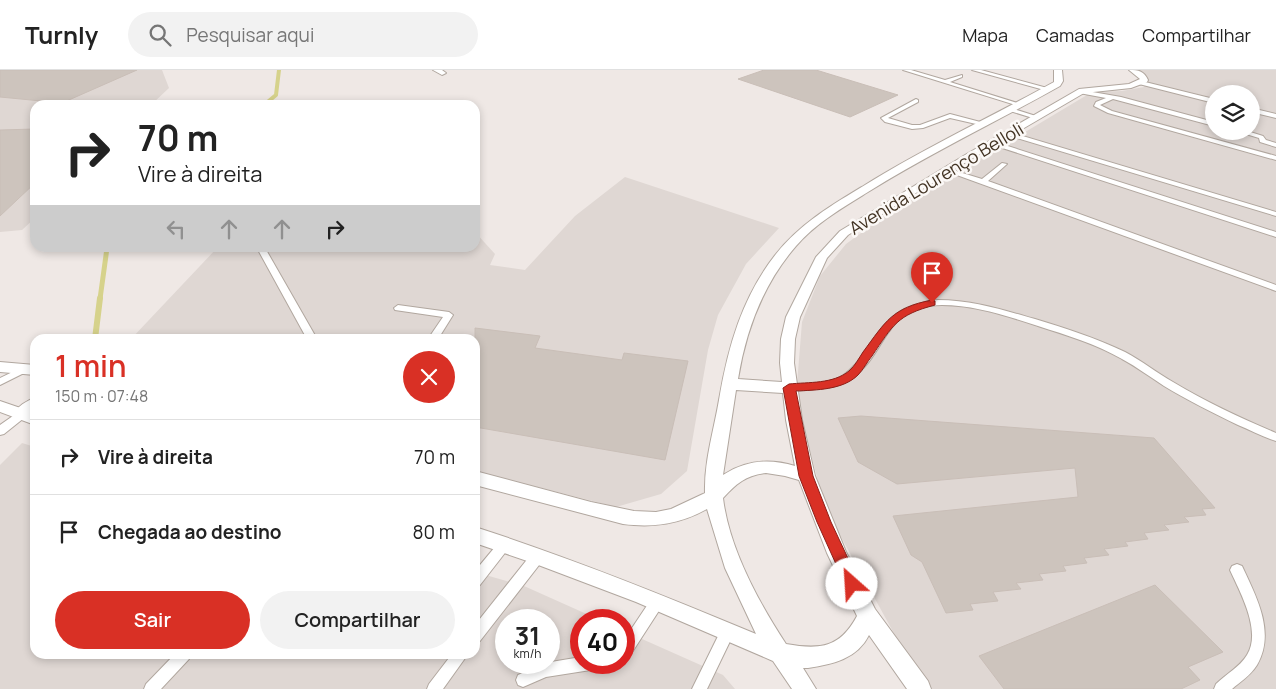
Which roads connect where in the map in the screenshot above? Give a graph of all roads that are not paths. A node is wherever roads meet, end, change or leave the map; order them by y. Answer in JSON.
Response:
{"nodes":[{"id":1,"x":906,"y":70,"type":"edge"},
{"id":2,"x":975,"y":70,"type":"edge"},
{"id":3,"x":1058,"y":70,"type":"edge"},
{"id":4,"x":1133,"y":70,"type":"edge"},
{"id":5,"x":960,"y":76,"type":"dead end"},
{"id":6,"x":945,"y":82,"type":"junction"},
{"id":7,"x":1141,"y":83,"type":"junction"},
{"id":8,"x":1048,"y":89,"type":"junction"},
{"id":9,"x":1081,"y":92,"type":"junction"},
{"id":10,"x":1111,"y":98,"type":"junction"},
{"id":11,"x":1205,"y":99,"type":"edge"},
{"id":12,"x":916,"y":101,"type":"dead end"},
{"id":13,"x":1017,"y":107,"type":"junction"},
{"id":14,"x":1260,"y":112,"type":"edge"},
{"id":15,"x":1276,"y":116,"type":"edge"},
{"id":16,"x":1036,"y":117,"type":"junction"},
{"id":17,"x":1205,"y":122,"type":"edge"},
{"id":18,"x":986,"y":124,"type":"junction"},
{"id":19,"x":1008,"y":134,"type":"junction"},
{"id":20,"x":1260,"y":137,"type":"edge"},
{"id":21,"x":1262,"y":141,"type":"junction"},
{"id":22,"x":992,"y":143,"type":"junction"},
{"id":23,"x":1276,"y":145,"type":"edge"},
{"id":24,"x":1251,"y":151,"type":"junction"},
{"id":25,"x":1276,"y":158,"type":"edge"},
{"id":26,"x":1004,"y":164,"type":"dead end"},
{"id":27,"x":946,"y":170,"type":"junction"},
{"id":28,"x":983,"y":182,"type":"junction"},
{"id":29,"x":1276,"y":214,"type":"edge"},
{"id":30,"x":1276,"y":235,"type":"edge"},
{"id":31,"x":263,"y":252,"type":"edge"},
{"id":32,"x":1276,"y":288,"type":"edge"},
{"id":33,"x":398,"y":308,"type":"dead end"},
{"id":34,"x":309,"y":334,"type":"edge"},
{"id":35,"x":437,"y":334,"type":"edge"},
{"id":36,"x":0,"y":367,"type":"edge"},
{"id":37,"x":30,"y":369,"type":"edge"},
{"id":38,"x":30,"y":369,"type":"edge"},
{"id":39,"x":0,"y":382,"type":"edge"},
{"id":40,"x":730,"y":384,"type":"junction"},
{"id":41,"x":789,"y":388,"type":"junction"},
{"id":42,"x":0,"y":406,"type":"edge"},
{"id":43,"x":27,"y":417,"type":"edge"},
{"id":44,"x":0,"y":431,"type":"edge"},
{"id":45,"x":1276,"y":437,"type":"edge"},
{"id":46,"x":806,"y":476,"type":"junction"},
{"id":47,"x":480,"y":479,"type":"edge"},
{"id":48,"x":714,"y":496,"type":"junction"},
{"id":49,"x":480,"y":537,"type":"edge"},
{"id":50,"x":504,"y":545,"type":"junction"},
{"id":51,"x":538,"y":556,"type":"junction"},
{"id":52,"x":1236,"y":570,"type":"dead end"},
{"id":53,"x":480,"y":575,"type":"edge"},
{"id":54,"x":657,"y":602,"type":"junction"},
{"id":55,"x":868,"y":616,"type":"junction"},
{"id":56,"x":480,"y":630,"type":"edge"},
{"id":57,"x":727,"y":633,"type":"junction"},
{"id":58,"x":635,"y":635,"type":"edge"},
{"id":59,"x":778,"y":653,"type":"junction"},
{"id":60,"x":179,"y":659,"type":"edge"},
{"id":61,"x":457,"y":659,"type":"edge"},
{"id":62,"x":570,"y":666,"type":"edge"},
{"id":63,"x":523,"y":680,"type":"dead end"},
{"id":64,"x":151,"y":689,"type":"edge"},
{"id":65,"x":434,"y":689,"type":"edge"},
{"id":66,"x":699,"y":689,"type":"edge"},
{"id":67,"x":805,"y":689,"type":"edge"},
{"id":68,"x":920,"y":689,"type":"edge"},
{"id":69,"x":1220,"y":689,"type":"edge"}],
"edges":[{"from":1,"to":6,"type":"lane"},
{"from":2,"to":8,"type":"lane"},
{"from":3,"to":8,"type":"street"},
{"from":4,"to":7,"type":"street"},
{"from":5,"to":6,"type":"lane"},
{"from":6,"to":13,"type":"lane"},
{"from":7,"to":9,"type":"street","name":"Avenida Lourenço Belloli"},
{"from":7,"to":11,"type":"lane"},
{"from":8,"to":13,"type":"street","name":"Avenida Lourenço Belloli"},
{"from":9,"to":10,"type":"lane"},
{"from":9,"to":16,"type":"street","name":"Avenida Lourenço Belloli"},
{"from":10,"to":17,"type":"lane"},
{"from":10,"to":24,"type":"lane"},
{"from":12,"to":18,"type":"lane"},
{"from":13,"to":16,"type":"lane"},
{"from":13,"to":18,"type":"street","name":"Avenida Lourenço Belloli"},
{"from":14,"to":15,"type":"lane"},
{"from":16,"to":19,"type":"street","name":"Avenida Lourenço Belloli"},
{"from":18,"to":40,"type":"street","name":"Avenida Lourenço Belloli"},
{"from":19,"to":22,"type":"street","name":"Avenida Lourenço Belloli"},
{"from":19,"to":29,"type":"lane"},
{"from":20,"to":21,"type":"lane"},
{"from":21,"to":23,"type":"lane"},
{"from":21,"to":24,"type":"lane"},
{"from":22,"to":27,"type":"street","name":"Avenida Lourenço Belloli"},
{"from":22,"to":30,"type":"lane"},
{"from":24,"to":25,"type":"lane"},
{"from":26,"to":28,"type":"lane"},
{"from":27,"to":28,"type":"lane"},
{"from":27,"to":41,"type":"street","name":"Avenida Lourenço Belloli"},
{"from":28,"to":32,"type":"lane"},
{"from":31,"to":34,"type":"lane"},
{"from":33,"to":35,"type":"lane"},
{"from":36,"to":37,"type":"street"},
{"from":38,"to":39,"type":"lane"},
{"from":40,"to":41,"type":"street"},
{"from":40,"to":48,"type":"street","name":"Avenida Lourenço Belloli"},
{"from":41,"to":45,"type":"lane"},
{"from":41,"to":46,"type":"street","name":"Avenida Lourenço Belloli"},
{"from":42,"to":43,"type":"street"},
{"from":43,"to":44,"type":"lane"},
{"from":46,"to":48,"type":"street"},
{"from":46,"to":55,"type":"street","name":"Avenida Lourenço Belloli"},
{"from":47,"to":48,"type":"street"},
{"from":48,"to":59,"type":"street","name":"Avenida Lourenço Belloli"},
{"from":49,"to":50,"type":"street"},
{"from":50,"to":51,"type":"street"},
{"from":50,"to":53,"type":"lane"},
{"from":51,"to":54,"type":"street"},
{"from":51,"to":56,"type":"lane"},
{"from":52,"to":69,"type":"lane"},
{"from":54,"to":57,"type":"street"},
{"from":54,"to":58,"type":"lane"},
{"from":55,"to":59,"type":"street"},
{"from":55,"to":68,"type":"street","name":"Avenida Lourenço Belloli"},
{"from":57,"to":59,"type":"street"},
{"from":57,"to":66,"type":"lane"},
{"from":59,"to":67,"type":"street","name":"Avenida Lourenço Belloli"},
{"from":60,"to":64,"type":"lane"},
{"from":61,"to":65,"type":"lane"},
{"from":62,"to":63,"type":"lane"}]}
